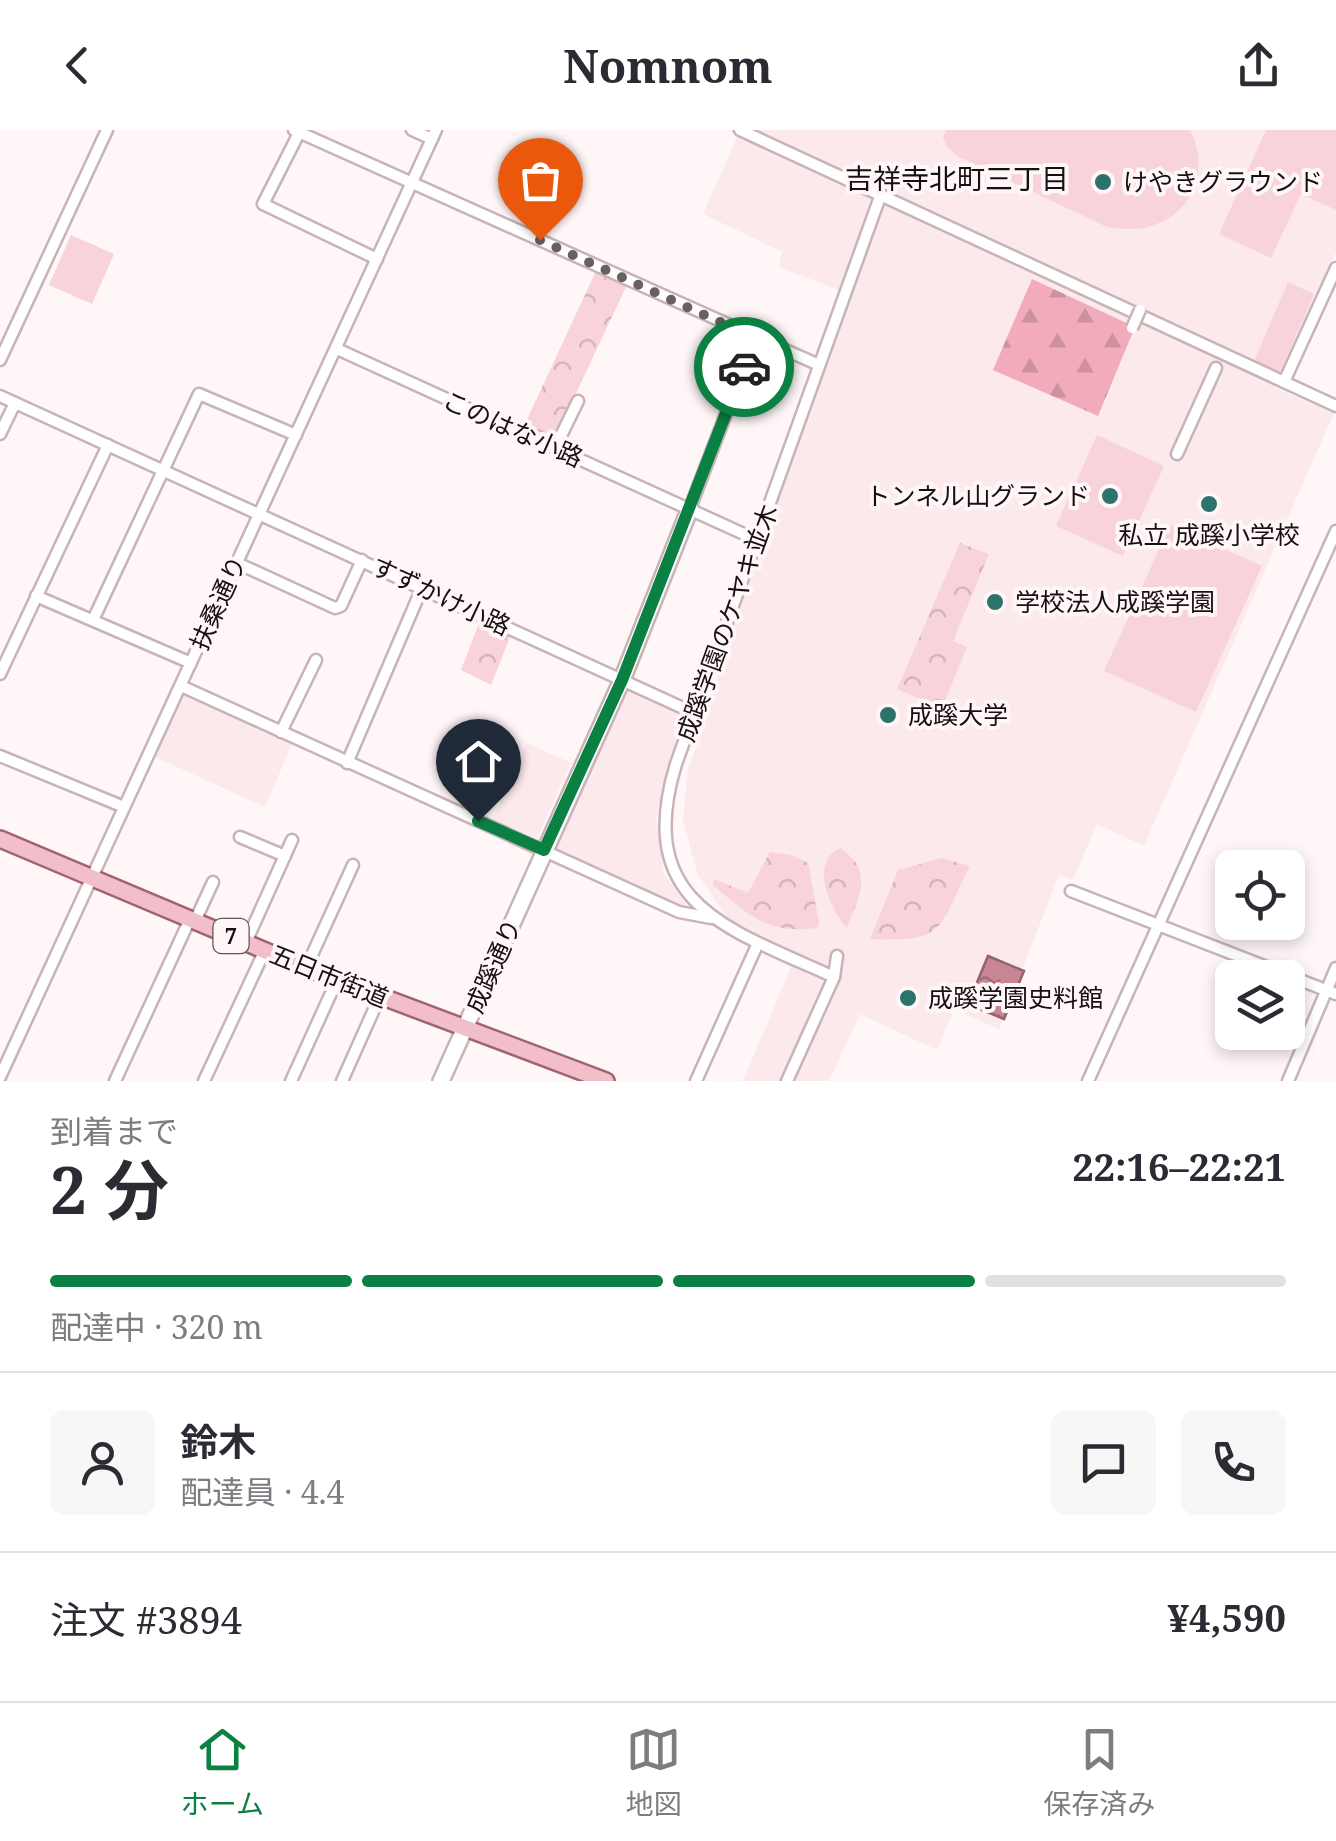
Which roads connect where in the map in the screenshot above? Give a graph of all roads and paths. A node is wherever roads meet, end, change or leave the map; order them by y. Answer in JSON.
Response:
{"nodes":[{"id":1,"x":107,"y":130,"type":"edge"},
{"id":2,"x":412,"y":130,"type":"edge"},
{"id":3,"x":740,"y":130,"type":"edge"},
{"id":4,"x":296,"y":131,"type":"edge"},
{"id":5,"x":434,"y":135,"type":"edge"},
{"id":6,"x":413,"y":184,"type":"junction"},
{"id":7,"x":881,"y":194,"type":"junction"},
{"id":8,"x":377,"y":258,"type":"junction"},
{"id":9,"x":1336,"y":268,"type":"edge"},
{"id":10,"x":1140,"y":310,"type":"dead end"},
{"id":11,"x":1132,"y":328,"type":"dead end"},
{"id":12,"x":755,"y":338,"type":"junction"},
{"id":13,"x":336,"y":349,"type":"junction"},
{"id":14,"x":0,"y":360,"type":"edge"},
{"id":15,"x":819,"y":365,"type":"junction"},
{"id":16,"x":1216,"y":368,"type":"dead end"},
{"id":17,"x":1284,"y":382,"type":"junction"},
{"id":18,"x":0,"y":396,"type":"edge"},
{"id":19,"x":578,"y":400,"type":"dead end"},
{"id":20,"x":15,"y":403,"type":"junction"},
{"id":21,"x":1336,"y":406,"type":"edge"},
{"id":22,"x":0,"y":434,"type":"edge"},
{"id":23,"x":296,"y":435,"type":"junction"},
{"id":24,"x":108,"y":444,"type":"junction"},
{"id":25,"x":556,"y":448,"type":"junction"},
{"id":26,"x":1178,"y":454,"type":"dead end"},
{"id":27,"x":163,"y":470,"type":"junction"},
{"id":28,"x":690,"y":508,"type":"junction"},
{"id":29,"x":259,"y":513,"type":"junction"},
{"id":30,"x":1336,"y":531,"type":"edge"},
{"id":31,"x":756,"y":540,"type":"junction"},
{"id":32,"x":362,"y":560,"type":"junction"},
{"id":33,"x":236,"y":563,"type":"junction"},
{"id":34,"x":422,"y":588,"type":"junction"},
{"id":35,"x":36,"y":596,"type":"junction"},
{"id":36,"x":93,"y":620,"type":"junction"},
{"id":37,"x":316,"y":660,"type":"dead end"},
{"id":38,"x":191,"y":663,"type":"junction"},
{"id":39,"x":0,"y":674,"type":"edge"},
{"id":40,"x":622,"y":680,"type":"junction"},
{"id":41,"x":181,"y":686,"type":"junction"},
{"id":42,"x":694,"y":713,"type":"junction"},
{"id":43,"x":282,"y":732,"type":"junction"},
{"id":44,"x":0,"y":756,"type":"edge"},
{"id":45,"x":346,"y":763,"type":"junction"},
{"id":46,"x":124,"y":808,"type":"junction"},
{"id":47,"x":240,"y":837,"type":"dead end"},
{"id":48,"x":0,"y":839,"type":"edge"},
{"id":49,"x":292,"y":840,"type":"dead end"},
{"id":50,"x":544,"y":850,"type":"junction"},
{"id":51,"x":285,"y":856,"type":"junction"},
{"id":52,"x":353,"y":865,"type":"dead end"},
{"id":53,"x":92,"y":876,"type":"junction"},
{"id":54,"x":214,"y":882,"type":"dead end"},
{"id":55,"x":1071,"y":891,"type":"dead end"},
{"id":56,"x":712,"y":918,"type":"junction"},
{"id":57,"x":193,"y":920,"type":"junction"},
{"id":58,"x":1158,"y":924,"type":"junction"},
{"id":59,"x":246,"y":942,"type":"junction"},
{"id":60,"x":758,"y":942,"type":"junction"},
{"id":61,"x":265,"y":950,"type":"junction"},
{"id":62,"x":837,"y":956,"type":"dead end"},
{"id":63,"x":306,"y":968,"type":"junction"},
{"id":64,"x":1336,"y":968,"type":"edge"},
{"id":65,"x":834,"y":977,"type":"junction"},
{"id":66,"x":337,"y":980,"type":"junction"},
{"id":67,"x":1331,"y":992,"type":"edge"},
{"id":68,"x":380,"y":996,"type":"junction"},
{"id":69,"x":464,"y":1028,"type":"junction"},
{"id":70,"x":0,"y":1077,"type":"edge"},
{"id":71,"x":115,"y":1081,"type":"edge"},
{"id":72,"x":204,"y":1081,"type":"edge"},
{"id":73,"x":291,"y":1081,"type":"edge"},
{"id":74,"x":342,"y":1081,"type":"edge"},
{"id":75,"x":441,"y":1081,"type":"edge"},
{"id":76,"x":606,"y":1081,"type":"edge"},
{"id":77,"x":696,"y":1081,"type":"edge"},
{"id":78,"x":787,"y":1081,"type":"edge"},
{"id":79,"x":1088,"y":1081,"type":"edge"},
{"id":80,"x":1288,"y":1081,"type":"edge"}],
"edges":[{"from":1,"to":14,"type":"street"},
{"from":2,"to":5,"type":"street"},
{"from":3,"to":7,"type":"street"},
{"from":4,"to":6,"type":"street"},
{"from":4,"to":8,"type":"street"},
{"from":5,"to":6,"type":"street","name":"扶桑通り"},
{"from":6,"to":8,"type":"street","name":"扶桑通り"},
{"from":6,"to":12,"type":"street"},
{"from":7,"to":15,"type":"street","name":"成蹊学園のケヤキ並木"},
{"from":7,"to":17,"type":"street"},
{"from":8,"to":13,"type":"street","name":"扶桑通り"},
{"from":9,"to":17,"type":"street"},
{"from":10,"to":11,"type":"street","bridge":true},
{"from":12,"to":15,"type":"street"},
{"from":12,"to":28,"type":"street"},
{"from":13,"to":23,"type":"street","name":"扶桑通り"},
{"from":13,"to":25,"type":"street","name":"このはな小路"},
{"from":15,"to":31,"type":"street","name":"成蹊学園のケヤキ並木"},
{"from":16,"to":26,"type":"street"},
{"from":17,"to":21,"type":"street"},
{"from":18,"to":20,"type":"street","name":"すずかけ小路"},
{"from":19,"to":25,"type":"street"},
{"from":20,"to":22,"type":"street"},
{"from":20,"to":24,"type":"street","name":"すずかけ小路"},
{"from":23,"to":27,"type":"street"},
{"from":23,"to":29,"type":"street","name":"扶桑通り"},
{"from":24,"to":27,"type":"street","name":"すずかけ小路"},
{"from":24,"to":35,"type":"street"},
{"from":25,"to":28,"type":"street","name":"このはな小路"},
{"from":27,"to":29,"type":"street","name":"すずかけ小路"},
{"from":27,"to":36,"type":"street"},
{"from":28,"to":31,"type":"street","name":"このはな小路"},
{"from":28,"to":40,"type":"street"},
{"from":29,"to":32,"type":"street","name":"すずかけ小路"},
{"from":29,"to":33,"type":"street","name":"扶桑通り"},
{"from":30,"to":58,"type":"street"},
{"from":31,"to":42,"type":"street","name":"成蹊学園のケヤキ並木"},
{"from":32,"to":33,"type":"street"},
{"from":32,"to":34,"type":"street","name":"すずかけ小路"},
{"from":33,"to":38,"type":"street","name":"扶桑通り"},
{"from":34,"to":40,"type":"street","name":"すずかけ小路"},
{"from":34,"to":45,"type":"street"},
{"from":35,"to":36,"type":"street"},
{"from":35,"to":39,"type":"street"},
{"from":36,"to":38,"type":"street"},
{"from":37,"to":43,"type":"street"},
{"from":38,"to":41,"type":"street","name":"扶桑通り"},
{"from":40,"to":42,"type":"street","name":"すずかけ小路"},
{"from":40,"to":50,"type":"street","name":"成蹊通り"},
{"from":41,"to":43,"type":"street"},
{"from":41,"to":46,"type":"street","name":"扶桑通り"},
{"from":42,"to":56,"type":"street","name":"成蹊学園のケヤキ並木"},
{"from":43,"to":45,"type":"street"},
{"from":44,"to":46,"type":"street"},
{"from":45,"to":50,"type":"street"},
{"from":46,"to":53,"type":"street","name":"扶桑通り"},
{"from":47,"to":51,"type":"street"},
{"from":48,"to":53,"type":"main road","name":"五日市街道","number":"7"},
{"from":49,"to":51,"type":"street"},
{"from":50,"to":56,"type":"street"},
{"from":50,"to":69,"type":"street","name":"成蹊通り"},
{"from":51,"to":59,"type":"street"},
{"from":52,"to":63,"type":"street"},
{"from":53,"to":57,"type":"main road","name":"五日市街道","number":"7"},
{"from":53,"to":70,"type":"street","name":"扶桑通り"},
{"from":54,"to":57,"type":"street"},
{"from":55,"to":58,"type":"street"},
{"from":56,"to":60,"type":"street","name":"成蹊学園のケヤキ並木"},
{"from":57,"to":59,"type":"main road","name":"五日市街道","number":"7"},
{"from":57,"to":71,"type":"street"},
{"from":58,"to":67,"type":"street"},
{"from":58,"to":79,"type":"street"},
{"from":59,"to":61,"type":"main road","name":"五日市街道","number":"7"},
{"from":60,"to":65,"type":"street","name":"成蹊学園のケヤキ並木"},
{"from":60,"to":77,"type":"street"},
{"from":61,"to":63,"type":"main road","name":"五日市街道","number":"7"},
{"from":61,"to":72,"type":"street"},
{"from":62,"to":65,"type":"street"},
{"from":63,"to":66,"type":"main road","name":"五日市街道","number":"7"},
{"from":64,"to":67,"type":"street"},
{"from":65,"to":78,"type":"street"},
{"from":66,"to":68,"type":"main road","name":"五日市街道","number":"7"},
{"from":66,"to":73,"type":"street"},
{"from":67,"to":80,"type":"street"},
{"from":68,"to":69,"type":"main road","name":"五日市街道","number":"7"},
{"from":68,"to":74,"type":"street"},
{"from":69,"to":75,"type":"street","name":"成蹊通り"},
{"from":69,"to":76,"type":"main road","name":"五日市街道","number":"7"}]}
